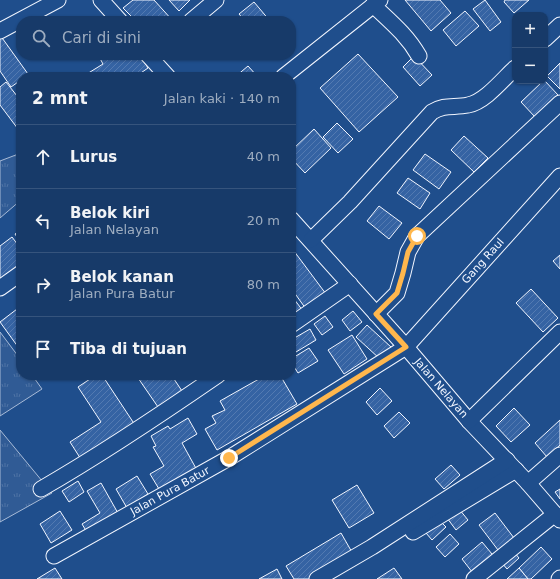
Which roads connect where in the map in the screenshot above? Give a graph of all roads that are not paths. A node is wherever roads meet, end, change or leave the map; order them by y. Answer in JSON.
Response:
{"nodes":[{"id":1,"x":58,"y":0,"type":"edge"},
{"id":2,"x":101,"y":0,"type":"edge"},
{"id":3,"x":216,"y":0,"type":"edge"},
{"id":4,"x":376,"y":3,"type":"edge"},
{"id":5,"x":28,"y":16,"type":"edge"},
{"id":6,"x":115,"y":16,"type":"edge"},
{"id":7,"x":197,"y":16,"type":"edge"},
{"id":8,"x":16,"y":22,"type":"edge"},
{"id":9,"x":560,"y":25,"type":"edge"},
{"id":10,"x":0,"y":31,"type":"edge"},
{"id":11,"x":548,"y":37,"type":"edge"},
{"id":12,"x":419,"y":56,"type":"dead end"},
{"id":13,"x":152,"y":60,"type":"edge"},
{"id":14,"x":512,"y":71,"type":"edge"},
{"id":15,"x":159,"y":72,"type":"edge"},
{"id":16,"x":290,"y":72,"type":"edge"},
{"id":17,"x":560,"y":103,"type":"edge"},
{"id":18,"x":560,"y":176,"type":"edge"},
{"id":19,"x":296,"y":224,"type":"edge"},
{"id":20,"x":311,"y":240,"type":"junction"},
{"id":21,"x":16,"y":277,"type":"edge"},
{"id":22,"x":350,"y":284,"type":"junction"},
{"id":23,"x":0,"y":288,"type":"edge"},
{"id":24,"x":376,"y":314,"type":"junction"},
{"id":25,"x":296,"y":322,"type":"edge"},
{"id":26,"x":560,"y":332,"type":"edge"},
{"id":27,"x":406,"y":347,"type":"junction"},
{"id":28,"x":211,"y":380,"type":"edge"},
{"id":29,"x":470,"y":421,"type":"junction"},
{"id":30,"x":560,"y":455,"type":"edge"},
{"id":31,"x":512,"y":465,"type":"junction"},
{"id":32,"x":528,"y":483,"type":"junction"},
{"id":33,"x":40,"y":489,"type":"dead end"},
{"id":34,"x":558,"y":517,"type":"edge"},
{"id":35,"x":54,"y":556,"type":"dead end"},
{"id":36,"x":317,"y":579,"type":"edge"},
{"id":37,"x":336,"y":579,"type":"edge"},
{"id":38,"x":474,"y":579,"type":"edge"}],
"edges":[{"from":1,"to":5,"type":"street"},
{"from":2,"to":6,"type":"street"},
{"from":3,"to":7,"type":"street"},
{"from":4,"to":12,"type":"street"},
{"from":4,"to":16,"type":"street"},
{"from":8,"to":10,"type":"street"},
{"from":9,"to":11,"type":"street"},
{"from":13,"to":15,"type":"street"},
{"from":14,"to":20,"type":"street"},
{"from":17,"to":24,"type":"street"},
{"from":18,"to":27,"type":"street","name":"Gang Raul"},
{"from":19,"to":20,"type":"street","name":"Jalan Nelayan"},
{"from":20,"to":22,"type":"street","name":"Jalan Nelayan"},
{"from":21,"to":23,"type":"street"},
{"from":22,"to":24,"type":"street","name":"Jalan Nelayan"},
{"from":22,"to":25,"type":"street"},
{"from":24,"to":27,"type":"street","name":"Jalan Nelayan"},
{"from":26,"to":29,"type":"street"},
{"from":27,"to":29,"type":"street","name":"Jalan Nelayan"},
{"from":27,"to":35,"type":"street","name":"Jalan Pura Batur"},
{"from":28,"to":33,"type":"street"},
{"from":29,"to":31,"type":"street","name":"Jalan Nelayan"},
{"from":30,"to":32,"type":"street"},
{"from":31,"to":32,"type":"street","name":"Jalan Nelayan"},
{"from":31,"to":36,"type":"street"},
{"from":31,"to":37,"type":"street"},
{"from":32,"to":34,"type":"street","name":"Jalan Nelayan"},
{"from":34,"to":38,"type":"street"}]}
